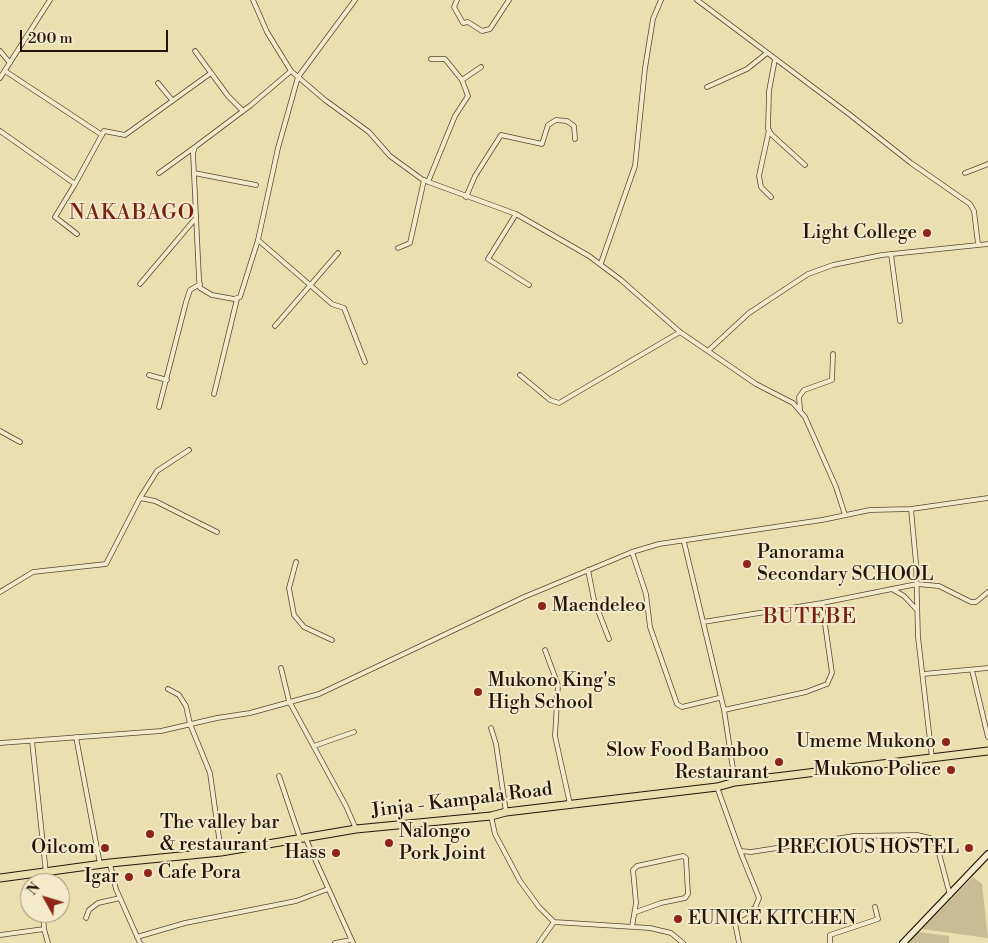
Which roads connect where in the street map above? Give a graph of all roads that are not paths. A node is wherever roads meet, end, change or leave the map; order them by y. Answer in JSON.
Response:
{"nodes":[{"id":1,"x":50,"y":0,"type":"edge"},
{"id":2,"x":253,"y":0,"type":"edge"},
{"id":3,"x":355,"y":0,"type":"edge"},
{"id":4,"x":457,"y":0,"type":"edge"},
{"id":5,"x":509,"y":0,"type":"edge"},
{"id":6,"x":661,"y":0,"type":"edge"},
{"id":7,"x":697,"y":0,"type":"edge"},
{"id":8,"x":0,"y":51,"type":"edge"},
{"id":9,"x":195,"y":52,"type":"dead end"},
{"id":10,"x":766,"y":53,"type":"junction"},
{"id":11,"x":431,"y":58,"type":"dead end"},
{"id":12,"x":775,"y":59,"type":"junction"},
{"id":13,"x":10,"y":62,"type":"junction"},
{"id":14,"x":481,"y":67,"type":"dead end"},
{"id":15,"x":291,"y":71,"type":"junction"},
{"id":16,"x":3,"y":73,"type":"edge"},
{"id":17,"x":210,"y":73,"type":"junction"},
{"id":18,"x":298,"y":77,"type":"junction"},
{"id":19,"x":0,"y":78,"type":"edge"},
{"id":20,"x":462,"y":80,"type":"junction"},
{"id":21,"x":158,"y":83,"type":"dead end"},
{"id":22,"x":707,"y":87,"type":"dead end"},
{"id":23,"x":172,"y":100,"type":"junction"},
{"id":24,"x":243,"y":111,"type":"junction"},
{"id":25,"x":769,"y":130,"type":"junction"},
{"id":26,"x":0,"y":131,"type":"edge"},
{"id":27,"x":102,"y":135,"type":"junction"},
{"id":28,"x":575,"y":139,"type":"dead end"},
{"id":29,"x":195,"y":147,"type":"junction"},
{"id":30,"x":988,"y":164,"type":"edge"},
{"id":31,"x":805,"y":165,"type":"dead end"},
{"id":32,"x":159,"y":173,"type":"dead end"},
{"id":33,"x":194,"y":173,"type":"junction"},
{"id":34,"x":965,"y":173,"type":"dead end"},
{"id":35,"x":426,"y":181,"type":"junction"},
{"id":36,"x":75,"y":184,"type":"junction"},
{"id":37,"x":256,"y":184,"type":"dead end"},
{"id":38,"x":466,"y":197,"type":"junction"},
{"id":39,"x":771,"y":197,"type":"dead end"},
{"id":40,"x":516,"y":214,"type":"junction"},
{"id":41,"x":195,"y":219,"type":"junction"},
{"id":42,"x":77,"y":234,"type":"dead end"},
{"id":43,"x":258,"y":240,"type":"junction"},
{"id":44,"x":978,"y":244,"type":"junction"},
{"id":45,"x":988,"y":244,"type":"edge"},
{"id":46,"x":398,"y":248,"type":"dead end"},
{"id":47,"x":338,"y":253,"type":"dead end"},
{"id":48,"x":891,"y":254,"type":"junction"},
{"id":49,"x":601,"y":263,"type":"junction"},
{"id":50,"x":140,"y":284,"type":"dead end"},
{"id":51,"x":200,"y":284,"type":"junction"},
{"id":52,"x":310,"y":284,"type":"junction"},
{"id":53,"x":529,"y":285,"type":"dead end"},
{"id":54,"x":237,"y":299,"type":"junction"},
{"id":55,"x":900,"y":321,"type":"dead end"},
{"id":56,"x":275,"y":326,"type":"dead end"},
{"id":57,"x":680,"y":332,"type":"junction"},
{"id":58,"x":709,"y":350,"type":"junction"},
{"id":59,"x":833,"y":354,"type":"dead end"},
{"id":60,"x":365,"y":362,"type":"dead end"},
{"id":61,"x":148,"y":374,"type":"dead end"},
{"id":62,"x":520,"y":375,"type":"dead end"},
{"id":63,"x":167,"y":380,"type":"junction"},
{"id":64,"x":214,"y":394,"type":"dead end"},
{"id":65,"x":159,"y":406,"type":"dead end"},
{"id":66,"x":800,"y":410,"type":"junction"},
{"id":67,"x":0,"y":431,"type":"edge"},
{"id":68,"x":20,"y":442,"type":"dead end"},
{"id":69,"x":188,"y":450,"type":"dead end"},
{"id":70,"x":140,"y":498,"type":"junction"},
{"id":71,"x":988,"y":498,"type":"edge"},
{"id":72,"x":911,"y":509,"type":"junction"},
{"id":73,"x":845,"y":515,"type":"junction"},
{"id":74,"x":217,"y":532,"type":"dead end"},
{"id":75,"x":684,"y":542,"type":"junction"},
{"id":76,"x":632,"y":552,"type":"junction"},
{"id":77,"x":296,"y":562,"type":"dead end"},
{"id":78,"x":588,"y":570,"type":"junction"},
{"id":79,"x":917,"y":584,"type":"junction"},
{"id":80,"x":892,"y":589,"type":"junction"},
{"id":81,"x":0,"y":592,"type":"edge"},
{"id":82,"x":988,"y":592,"type":"edge"},
{"id":83,"x":822,"y":603,"type":"junction"},
{"id":84,"x":916,"y":610,"type":"junction"},
{"id":85,"x":703,"y":622,"type":"junction"},
{"id":86,"x":609,"y":639,"type":"dead end"},
{"id":87,"x":332,"y":640,"type":"dead end"},
{"id":88,"x":545,"y":650,"type":"dead end"},
{"id":89,"x":281,"y":668,"type":"dead end"},
{"id":90,"x":988,"y":668,"type":"edge"},
{"id":91,"x":972,"y":670,"type":"junction"},
{"id":92,"x":923,"y":674,"type":"junction"},
{"id":93,"x":168,"y":689,"type":"dead end"},
{"id":94,"x":719,"y":698,"type":"junction"},
{"id":95,"x":289,"y":701,"type":"junction"},
{"id":96,"x":724,"y":710,"type":"junction"},
{"id":97,"x":190,"y":724,"type":"junction"},
{"id":98,"x":492,"y":728,"type":"dead end"},
{"id":99,"x":354,"y":732,"type":"dead end"},
{"id":100,"x":76,"y":737,"type":"junction"},
{"id":101,"x":988,"y":737,"type":"edge"},
{"id":102,"x":32,"y":741,"type":"junction"},
{"id":103,"x":0,"y":743,"type":"edge"},
{"id":104,"x":314,"y":746,"type":"junction"},
{"id":105,"x":988,"y":751,"type":"edge"},
{"id":106,"x":932,"y":758,"type":"junction"},
{"id":107,"x":279,"y":776,"type":"dead end"},
{"id":108,"x":735,"y":782,"type":"junction"},
{"id":109,"x":717,"y":787,"type":"junction"},
{"id":110,"x":570,"y":804,"type":"junction"},
{"id":111,"x":506,"y":812,"type":"junction"},
{"id":112,"x":491,"y":816,"type":"junction"},
{"id":113,"x":356,"y":829,"type":"junction"},
{"id":114,"x":303,"y":837,"type":"junction"},
{"id":115,"x":740,"y":851,"type":"junction"},
{"id":116,"x":221,"y":852,"type":"junction"},
{"id":117,"x":988,"y":854,"type":"edge"},
{"id":118,"x":110,"y":863,"type":"junction"},
{"id":119,"x":100,"y":864,"type":"junction"},
{"id":120,"x":46,"y":873,"type":"joint"},
{"id":121,"x":20,"y":876,"type":"edge"},
{"id":122,"x":0,"y":878,"type":"edge"},
{"id":123,"x":328,"y":889,"type":"junction"},
{"id":124,"x":950,"y":895,"type":"junction"},
{"id":125,"x":120,"y":898,"type":"junction"},
{"id":126,"x":875,"y":907,"type":"dead end"},
{"id":127,"x":636,"y":912,"type":"junction"},
{"id":128,"x":86,"y":918,"type":"dead end"},
{"id":129,"x":554,"y":922,"type":"junction"},
{"id":130,"x":44,"y":923,"type":"edge"},
{"id":131,"x":632,"y":926,"type":"junction"},
{"id":132,"x":44,"y":929,"type":"junction"},
{"id":133,"x":0,"y":935,"type":"edge"},
{"id":134,"x":137,"y":937,"type":"junction"},
{"id":135,"x":352,"y":941,"type":"edge"},
{"id":136,"x":48,"y":943,"type":"edge"},
{"id":137,"x":140,"y":943,"type":"edge"},
{"id":138,"x":335,"y":943,"type":"edge"},
{"id":139,"x":539,"y":943,"type":"edge"},
{"id":140,"x":682,"y":943,"type":"edge"},
{"id":141,"x":739,"y":943,"type":"edge"},
{"id":142,"x":830,"y":943,"type":"edge"},
{"id":143,"x":903,"y":943,"type":"edge"}],
"edges":[{"from":1,"to":13,"type":"street"},
{"from":2,"to":15,"type":"street"},
{"from":3,"to":18,"type":"street"},
{"from":4,"to":5,"type":"street"},
{"from":6,"to":49,"type":"street"},
{"from":7,"to":10,"type":"street"},
{"from":8,"to":13,"type":"street"},
{"from":9,"to":17,"type":"street"},
{"from":10,"to":12,"type":"street"},
{"from":10,"to":22,"type":"street"},
{"from":11,"to":20,"type":"street"},
{"from":12,"to":25,"type":"street"},
{"from":12,"to":44,"type":"street"},
{"from":13,"to":16,"type":"street"},
{"from":14,"to":20,"type":"street"},
{"from":15,"to":18,"type":"street"},
{"from":15,"to":24,"type":"street"},
{"from":16,"to":19,"type":"street"},
{"from":16,"to":27,"type":"street"},
{"from":17,"to":23,"type":"street"},
{"from":17,"to":24,"type":"street"},
{"from":18,"to":35,"type":"street"},
{"from":18,"to":43,"type":"street"},
{"from":20,"to":35,"type":"street"},
{"from":21,"to":23,"type":"street"},
{"from":23,"to":27,"type":"street"},
{"from":24,"to":29,"type":"street"},
{"from":25,"to":31,"type":"street"},
{"from":25,"to":39,"type":"street"},
{"from":26,"to":36,"type":"street"},
{"from":27,"to":36,"type":"street"},
{"from":28,"to":38,"type":"street"},
{"from":29,"to":32,"type":"street"},
{"from":29,"to":33,"type":"street"},
{"from":30,"to":34,"type":"street"},
{"from":33,"to":37,"type":"street"},
{"from":33,"to":41,"type":"street"},
{"from":35,"to":38,"type":"street"},
{"from":35,"to":46,"type":"street"},
{"from":36,"to":42,"type":"street"},
{"from":38,"to":40,"type":"street"},
{"from":40,"to":49,"type":"street"},
{"from":40,"to":53,"type":"street"},
{"from":41,"to":50,"type":"street"},
{"from":41,"to":51,"type":"street"},
{"from":43,"to":52,"type":"street"},
{"from":43,"to":54,"type":"street"},
{"from":44,"to":45,"type":"street"},
{"from":44,"to":48,"type":"street"},
{"from":47,"to":52,"type":"street"},
{"from":48,"to":55,"type":"street"},
{"from":48,"to":58,"type":"street"},
{"from":49,"to":57,"type":"street"},
{"from":51,"to":54,"type":"street"},
{"from":51,"to":63,"type":"street"},
{"from":52,"to":56,"type":"street"},
{"from":52,"to":60,"type":"street"},
{"from":54,"to":64,"type":"street"},
{"from":57,"to":58,"type":"street"},
{"from":57,"to":62,"type":"street"},
{"from":58,"to":66,"type":"street"},
{"from":59,"to":66,"type":"street"},
{"from":61,"to":63,"type":"street"},
{"from":63,"to":65,"type":"street"},
{"from":66,"to":73,"type":"street"},
{"from":67,"to":68,"type":"street"},
{"from":69,"to":70,"type":"street"},
{"from":70,"to":74,"type":"street"},
{"from":70,"to":81,"type":"street"},
{"from":71,"to":72,"type":"street"},
{"from":72,"to":73,"type":"street"},
{"from":72,"to":79,"type":"street"},
{"from":73,"to":75,"type":"street"},
{"from":75,"to":76,"type":"street"},
{"from":75,"to":85,"type":"street"},
{"from":76,"to":78,"type":"street"},
{"from":76,"to":94,"type":"street"},
{"from":77,"to":87,"type":"street"},
{"from":78,"to":86,"type":"street"},
{"from":78,"to":95,"type":"street"},
{"from":79,"to":80,"type":"street"},
{"from":79,"to":82,"type":"street"},
{"from":79,"to":84,"type":"street"},
{"from":80,"to":83,"type":"street"},
{"from":80,"to":84,"type":"street"},
{"from":83,"to":85,"type":"street"},
{"from":83,"to":96,"type":"street"},
{"from":84,"to":92,"type":"street"},
{"from":85,"to":94,"type":"street"},
{"from":88,"to":110,"type":"street"},
{"from":89,"to":95,"type":"street"},
{"from":90,"to":91,"type":"street"},
{"from":91,"to":92,"type":"street"},
{"from":91,"to":101,"type":"street"},
{"from":92,"to":106,"type":"street"},
{"from":93,"to":97,"type":"street"},
{"from":94,"to":96,"type":"street"},
{"from":95,"to":97,"type":"street"},
{"from":95,"to":104,"type":"street"},
{"from":96,"to":108,"type":"street"},
{"from":97,"to":100,"type":"street"},
{"from":97,"to":116,"type":"street"},
{"from":98,"to":111,"type":"street"},
{"from":99,"to":104,"type":"street"},
{"from":100,"to":102,"type":"street"},
{"from":100,"to":119,"type":"street"},
{"from":102,"to":103,"type":"street"},
{"from":102,"to":120,"type":"street"},
{"from":104,"to":113,"type":"street"},
{"from":105,"to":106,"type":"highway","name":"Jinja - Kampala Road"},
{"from":106,"to":108,"type":"highway","name":"Jinja - Kampala Road"},
{"from":107,"to":114,"type":"street"},
{"from":108,"to":109,"type":"highway","name":"Jinja - Kampala Road"},
{"from":109,"to":110,"type":"highway","name":"Jinja - Kampala Road"},
{"from":109,"to":115,"type":"street"},
{"from":110,"to":111,"type":"highway","name":"Jinja - Kampala Road"},
{"from":111,"to":112,"type":"highway","name":"Jinja - Kampala Road"},
{"from":112,"to":113,"type":"highway","name":"Jinja - Kampala Road"},
{"from":112,"to":129,"type":"street"},
{"from":113,"to":114,"type":"highway","name":"Jinja - Kampala Road"},
{"from":114,"to":116,"type":"highway","name":"Jinja - Kampala Road"},
{"from":114,"to":123,"type":"street"},
{"from":115,"to":124,"type":"street"},
{"from":115,"to":141,"type":"street"},
{"from":116,"to":118,"type":"highway","name":"Jinja - Kampala Road"},
{"from":117,"to":124,"type":"main road"},
{"from":118,"to":119,"type":"highway","name":"Jinja - Kampala Road"},
{"from":118,"to":125,"type":"street"},
{"from":119,"to":120,"type":"highway","name":"Jinja - Kampala Road"},
{"from":121,"to":122,"type":"highway","name":"Jinja - Kampala Road"},
{"from":123,"to":134,"type":"street"},
{"from":123,"to":135,"type":"street"},
{"from":124,"to":143,"type":"main road"},
{"from":125,"to":128,"type":"street"},
{"from":125,"to":134,"type":"street"},
{"from":126,"to":142,"type":"street"},
{"from":127,"to":127,"type":"street"},
{"from":127,"to":131,"type":"street"},
{"from":129,"to":131,"type":"street"},
{"from":129,"to":139,"type":"street"},
{"from":130,"to":132,"type":"street"},
{"from":131,"to":140,"type":"street"},
{"from":132,"to":133,"type":"street"},
{"from":132,"to":136,"type":"street"},
{"from":134,"to":137,"type":"street"},
{"from":135,"to":138,"type":"street"}]}
